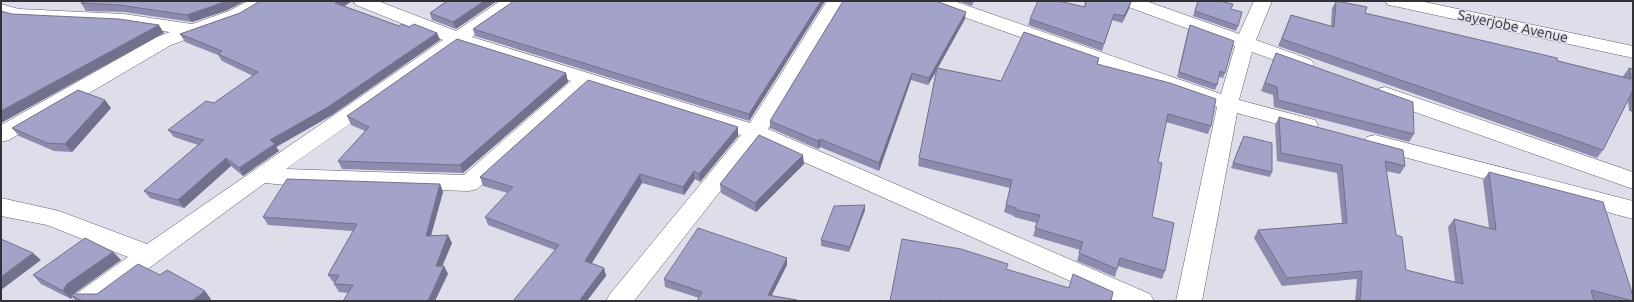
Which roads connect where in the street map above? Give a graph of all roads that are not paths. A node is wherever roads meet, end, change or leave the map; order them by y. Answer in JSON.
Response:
{"nodes":[{"id":1,"x":261,"y":1,"type":"edge"},
{"id":2,"x":363,"y":1,"type":"edge"},
{"id":3,"x":512,"y":1,"type":"edge"},
{"id":4,"x":836,"y":1,"type":"edge"},
{"id":5,"x":936,"y":1,"type":"edge"},
{"id":6,"x":1129,"y":1,"type":"edge"},
{"id":7,"x":1263,"y":1,"type":"edge"},
{"id":8,"x":1394,"y":1,"type":"edge"},
{"id":9,"x":1,"y":10,"type":"edge"},
{"id":10,"x":195,"y":30,"type":"junction"},
{"id":11,"x":458,"y":40,"type":"junction"},
{"id":12,"x":1246,"y":43,"type":"junction"},
{"id":13,"x":1633,"y":52,"type":"edge"},
{"id":14,"x":1321,"y":70,"type":"edge"},
{"id":15,"x":586,"y":79,"type":"junction"},
{"id":16,"x":1366,"y":87,"type":"edge"},
{"id":17,"x":1228,"y":104,"type":"junction"},
{"id":18,"x":1328,"y":130,"type":"edge"},
{"id":19,"x":756,"y":132,"type":"junction"},
{"id":20,"x":1,"y":134,"type":"edge"},
{"id":21,"x":1359,"y":138,"type":"edge"},
{"id":22,"x":262,"y":175,"type":"junction"},
{"id":23,"x":1633,"y":181,"type":"edge"},
{"id":24,"x":1,"y":207,"type":"edge"},
{"id":25,"x":1633,"y":210,"type":"edge"},
{"id":26,"x":150,"y":255,"type":"junction"},
{"id":27,"x":84,"y":301,"type":"edge"},
{"id":28,"x":619,"y":301,"type":"edge"},
{"id":29,"x":1141,"y":301,"type":"edge"},
{"id":30,"x":1190,"y":301,"type":"edge"}],
"edges":[{"from":1,"to":10,"type":"street"},
{"from":2,"to":11,"type":"street"},
{"from":3,"to":11,"type":"street"},
{"from":4,"to":19,"type":"street"},
{"from":5,"to":17,"type":"street"},
{"from":6,"to":12,"type":"street"},
{"from":7,"to":12,"type":"street"},
{"from":8,"to":13,"type":"street","name":"Sayerjobe Avenue"},
{"from":9,"to":10,"type":"street"},
{"from":10,"to":20,"type":"street"},
{"from":11,"to":15,"type":"street"},
{"from":11,"to":22,"type":"street"},
{"from":12,"to":14,"type":"street"},
{"from":12,"to":17,"type":"street"},
{"from":15,"to":19,"type":"street"},
{"from":15,"to":22,"type":"street"},
{"from":16,"to":23,"type":"street"},
{"from":17,"to":18,"type":"street"},
{"from":17,"to":30,"type":"street"},
{"from":19,"to":28,"type":"street"},
{"from":19,"to":29,"type":"street"},
{"from":21,"to":25,"type":"street"},
{"from":22,"to":26,"type":"street"},
{"from":24,"to":26,"type":"street"},
{"from":26,"to":27,"type":"street"}]}
